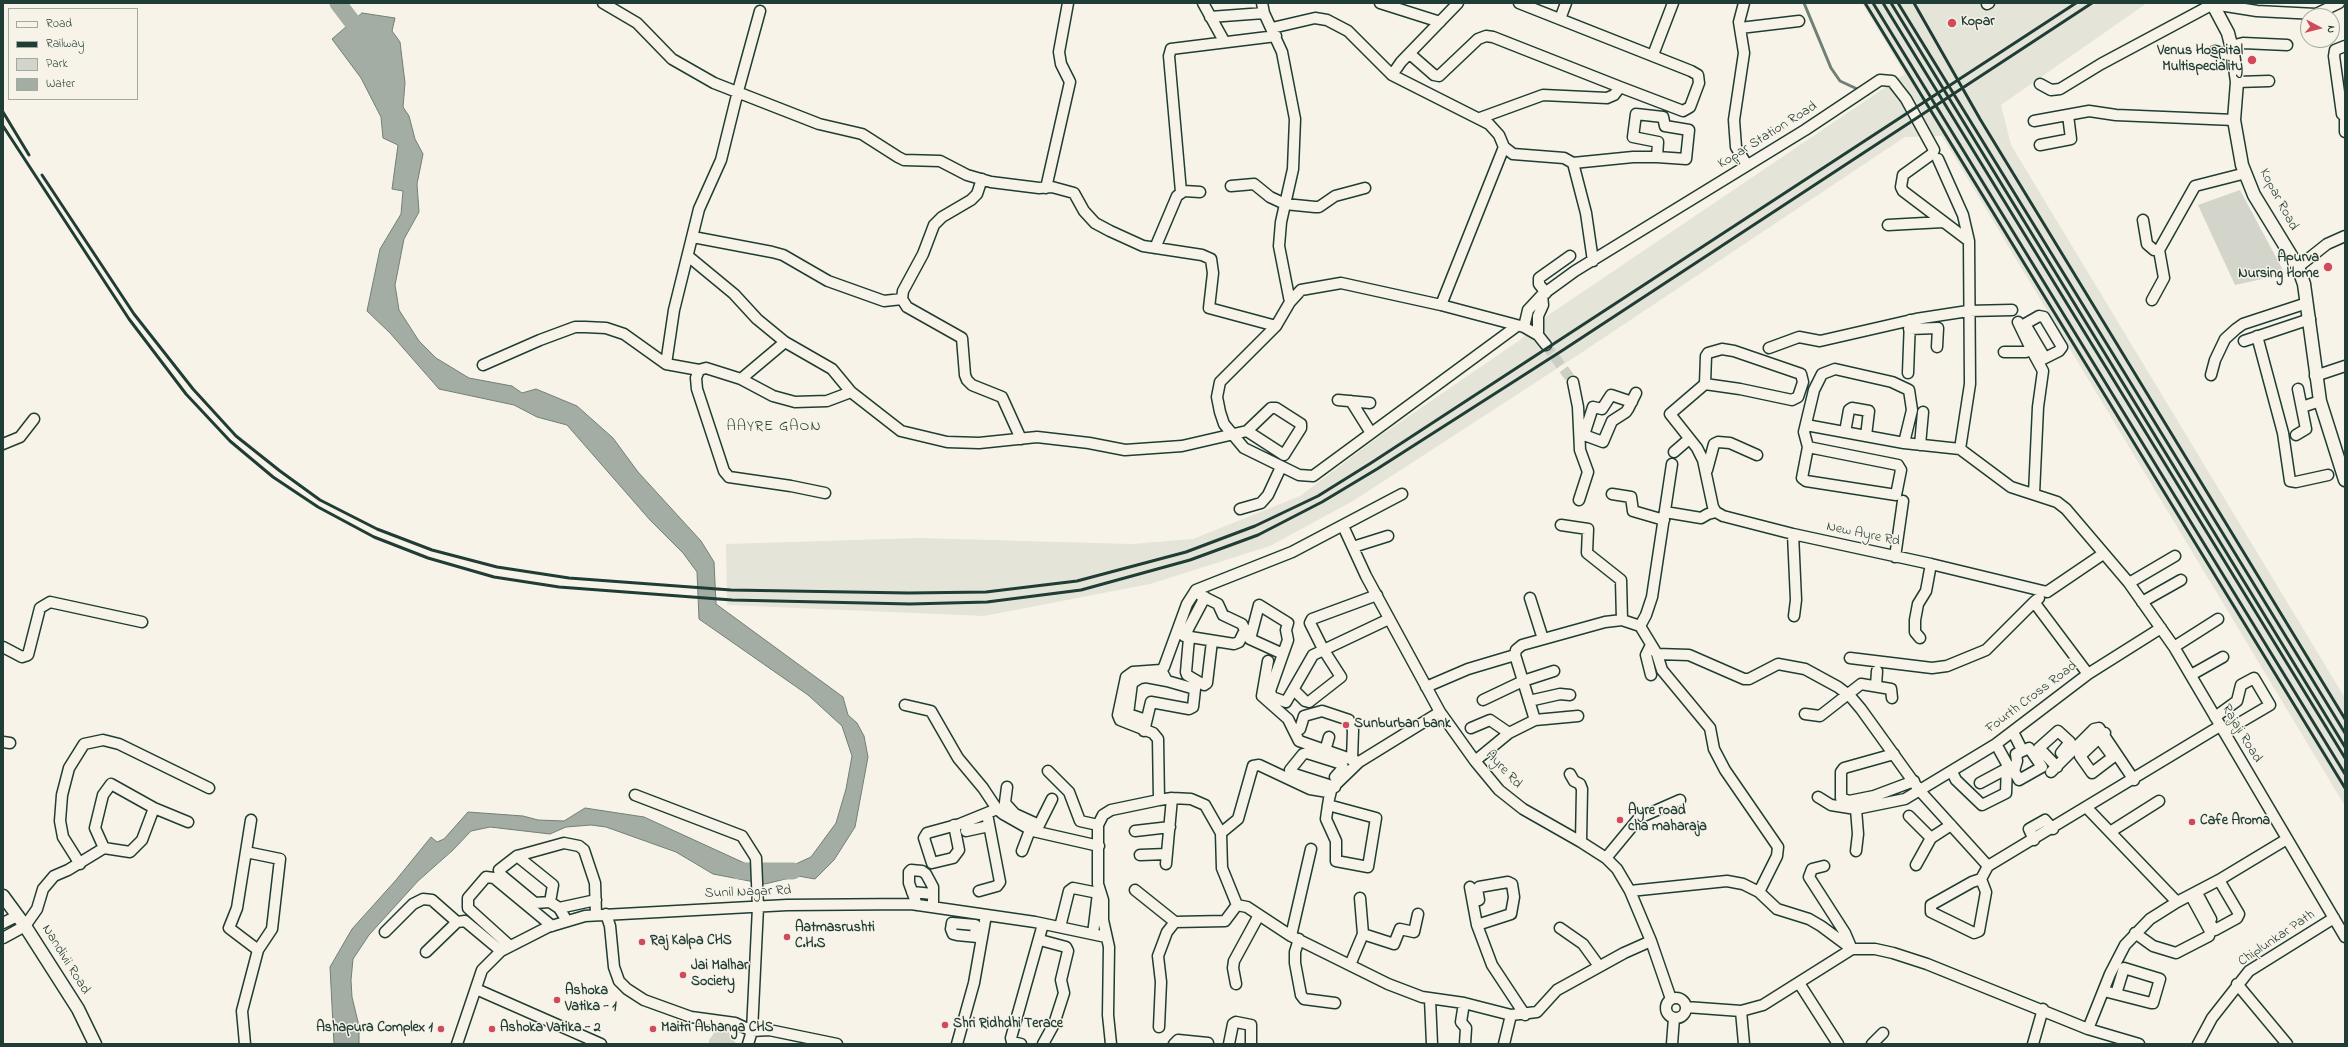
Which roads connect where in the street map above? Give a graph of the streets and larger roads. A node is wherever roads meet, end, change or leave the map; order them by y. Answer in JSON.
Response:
{"nodes":[{"id":1,"x":603,"y":3,"type":"edge"},
{"id":2,"x":1068,"y":3,"type":"edge"},
{"id":3,"x":1203,"y":3,"type":"edge"},
{"id":4,"x":1380,"y":3,"type":"edge"},
{"id":5,"x":1458,"y":3,"type":"edge"},
{"id":6,"x":1519,"y":3,"type":"edge"},
{"id":7,"x":1566,"y":3,"type":"edge"},
{"id":8,"x":1673,"y":3,"type":"edge"},
{"id":9,"x":1744,"y":3,"type":"edge"},
{"id":10,"x":2213,"y":3,"type":"edge"},
{"id":11,"x":2340,"y":3,"type":"edge"},
{"id":12,"x":1263,"y":8,"type":"edge"},
{"id":13,"x":760,"y":11,"type":"dead end"},
{"id":14,"x":1210,"y":16,"type":"junction"},
{"id":15,"x":1560,"y":19,"type":"junction"},
{"id":16,"x":1799,"y":21,"type":"dead end"},
{"id":17,"x":1440,"y":22,"type":"junction"},
{"id":18,"x":1740,"y":28,"type":"junction"},
{"id":19,"x":1274,"y":32,"type":"junction"},
{"id":20,"x":1224,"y":42,"type":"junction"},
{"id":21,"x":2287,"y":45,"type":"dead end"},
{"id":22,"x":2345,"y":46,"type":"edge"},
{"id":23,"x":2232,"y":49,"type":"junction"},
{"id":24,"x":2215,"y":51,"type":"dead end"},
{"id":25,"x":1410,"y":54,"type":"junction"},
{"id":26,"x":1653,"y":56,"type":"junction"},
{"id":27,"x":1392,"y":75,"type":"junction"},
{"id":28,"x":2268,"y":81,"type":"dead end"},
{"id":29,"x":2237,"y":82,"type":"junction"},
{"id":30,"x":2342,"y":83,"type":"edge"},
{"id":31,"x":2040,"y":84,"type":"dead end"},
{"id":32,"x":1620,"y":87,"type":"junction"},
{"id":33,"x":738,"y":91,"type":"junction"},
{"id":34,"x":2068,"y":115,"type":"junction"},
{"id":35,"x":2345,"y":117,"type":"edge"},
{"id":36,"x":1480,"y":118,"type":"junction"},
{"id":37,"x":2234,"y":120,"type":"junction"},
{"id":38,"x":2034,"y":121,"type":"dead end"},
{"id":39,"x":2345,"y":121,"type":"edge"},
{"id":40,"x":2345,"y":132,"type":"edge"},
{"id":41,"x":1652,"y":140,"type":"junction"},
{"id":42,"x":2040,"y":145,"type":"dead end"},
{"id":43,"x":1504,"y":147,"type":"junction"},
{"id":44,"x":1642,"y":157,"type":"junction"},
{"id":45,"x":1657,"y":157,"type":"junction"},
{"id":46,"x":1938,"y":159,"type":"dead end"},
{"id":47,"x":1573,"y":163,"type":"junction"},
{"id":48,"x":1747,"y":165,"type":"junction"},
{"id":49,"x":2246,"y":173,"type":"junction"},
{"id":50,"x":982,"y":179,"type":"junction"},
{"id":51,"x":1231,"y":186,"type":"dead end"},
{"id":52,"x":1046,"y":188,"type":"junction"},
{"id":53,"x":1365,"y":188,"type":"dead end"},
{"id":54,"x":1181,"y":192,"type":"junction"},
{"id":55,"x":1200,"y":192,"type":"dead end"},
{"id":56,"x":1285,"y":204,"type":"junction"},
{"id":57,"x":2143,"y":220,"type":"dead end"},
{"id":58,"x":1943,"y":222,"type":"junction"},
{"id":59,"x":1888,"y":225,"type":"dead end"},
{"id":60,"x":2345,"y":236,"type":"edge"},
{"id":61,"x":693,"y":238,"type":"junction"},
{"id":62,"x":1969,"y":241,"type":"junction"},
{"id":63,"x":1155,"y":248,"type":"junction"},
{"id":64,"x":2159,"y":250,"type":"junction"},
{"id":65,"x":688,"y":256,"type":"junction"},
{"id":66,"x":1570,"y":256,"type":"dead end"},
{"id":67,"x":1593,"y":260,"type":"junction"},
{"id":68,"x":2298,"y":266,"type":"junction"},
{"id":69,"x":1544,"y":294,"type":"junction"},
{"id":70,"x":902,"y":299,"type":"junction"},
{"id":71,"x":2152,"y":300,"type":"dead end"},
{"id":72,"x":1290,"y":302,"type":"junction"},
{"id":73,"x":2308,"y":303,"type":"junction"},
{"id":74,"x":1441,"y":305,"type":"junction"},
{"id":75,"x":2012,"y":310,"type":"dead end"},
{"id":76,"x":1968,"y":311,"type":"junction"},
{"id":77,"x":2310,"y":319,"type":"junction"},
{"id":78,"x":2018,"y":322,"type":"dead end"},
{"id":79,"x":1910,"y":325,"type":"junction"},
{"id":80,"x":1276,"y":326,"type":"junction"},
{"id":81,"x":1520,"y":326,"type":"junction"},
{"id":82,"x":1538,"y":335,"type":"junction"},
{"id":83,"x":2257,"y":336,"type":"junction"},
{"id":84,"x":2244,"y":341,"type":"dead end"},
{"id":85,"x":785,"y":342,"type":"junction"},
{"id":86,"x":1546,"y":345,"type":"tunnel mouth"},
{"id":87,"x":1937,"y":347,"type":"dead end"},
{"id":88,"x":1770,"y":348,"type":"dead end"},
{"id":89,"x":2031,"y":348,"type":"junction"},
{"id":90,"x":2004,"y":352,"type":"dead end"},
{"id":91,"x":666,"y":364,"type":"junction"},
{"id":92,"x":483,"y":365,"type":"dead end"},
{"id":93,"x":2345,"y":366,"type":"edge"},
{"id":94,"x":699,"y":370,"type":"junction"},
{"id":95,"x":1908,"y":373,"type":"dead end"},
{"id":96,"x":2211,"y":375,"type":"dead end"},
{"id":97,"x":2315,"y":376,"type":"junction"},
{"id":98,"x":741,"y":379,"type":"junction"},
{"id":99,"x":1572,"y":382,"type":"tunnel mouth"},
{"id":100,"x":1705,"y":384,"type":"junction"},
{"id":101,"x":2298,"y":389,"type":"dead end"},
{"id":102,"x":851,"y":392,"type":"junction"},
{"id":103,"x":1634,"y":397,"type":"joint"},
{"id":104,"x":1338,"y":400,"type":"dead end"},
{"id":105,"x":1351,"y":401,"type":"junction"},
{"id":106,"x":2320,"y":401,"type":"junction"},
{"id":107,"x":1370,"y":402,"type":"dead end"},
{"id":108,"x":2302,"y":407,"type":"junction"},
{"id":109,"x":1923,"y":412,"type":"dead end"},
{"id":110,"x":34,"y":419,"type":"dead end"},
{"id":111,"x":1806,"y":425,"type":"junction"},
{"id":112,"x":1247,"y":432,"type":"junction"},
{"id":113,"x":1845,"y":432,"type":"junction"},
{"id":114,"x":1371,"y":433,"type":"junction"},
{"id":115,"x":1233,"y":435,"type":"junction"},
{"id":116,"x":2296,"y":435,"type":"dead end"},
{"id":117,"x":1866,"y":436,"type":"junction"},
{"id":118,"x":1690,"y":438,"type":"junction"},
{"id":119,"x":1021,"y":439,"type":"junction"},
{"id":120,"x":1904,"y":443,"type":"junction"},
{"id":121,"x":3,"y":444,"type":"edge"},
{"id":122,"x":1920,"y":445,"type":"junction"},
{"id":123,"x":1808,"y":447,"type":"junction"},
{"id":124,"x":1960,"y":449,"type":"junction"},
{"id":125,"x":1674,"y":452,"type":"dead end"},
{"id":126,"x":1757,"y":455,"type":"dead end"},
{"id":127,"x":1672,"y":464,"type":"dead end"},
{"id":128,"x":1281,"y":467,"type":"junction"},
{"id":129,"x":1707,"y":470,"type":"junction"},
{"id":130,"x":2328,"y":475,"type":"dead end"},
{"id":131,"x":2345,"y":480,"type":"edge"},
{"id":132,"x":825,"y":493,"type":"dead end"},
{"id":133,"x":1402,"y":494,"type":"dead end"},
{"id":134,"x":1612,"y":494,"type":"dead end"},
{"id":135,"x":2034,"y":494,"type":"junction"},
{"id":136,"x":1579,"y":500,"type":"dead end"},
{"id":137,"x":1903,"y":502,"type":"dead end"},
{"id":138,"x":1240,"y":509,"type":"dead end"},
{"id":139,"x":1716,"y":512,"type":"junction"},
{"id":140,"x":1668,"y":516,"type":"junction"},
{"id":141,"x":1562,"y":525,"type":"dead end"},
{"id":142,"x":1343,"y":526,"type":"junction"},
{"id":143,"x":1793,"y":534,"type":"junction"},
{"id":144,"x":1388,"y":536,"type":"dead end"},
{"id":145,"x":1353,"y":547,"type":"junction"},
{"id":146,"x":2102,"y":554,"type":"junction"},
{"id":147,"x":1895,"y":556,"type":"junction"},
{"id":148,"x":2175,"y":556,"type":"dead end"},
{"id":149,"x":1931,"y":564,"type":"junction"},
{"id":150,"x":2181,"y":580,"type":"dead end"},
{"id":151,"x":2129,"y":583,"type":"junction"},
{"id":152,"x":2047,"y":592,"type":"junction"},
{"id":153,"x":1193,"y":593,"type":"junction"},
{"id":154,"x":1377,"y":595,"type":"junction"},
{"id":155,"x":1205,"y":597,"type":"junction"},
{"id":156,"x":1530,"y":598,"type":"dead end"},
{"id":157,"x":2034,"y":602,"type":"junction"},
{"id":158,"x":2142,"y":602,"type":"junction"},
{"id":159,"x":1794,"y":616,"type":"dead end"},
{"id":160,"x":1390,"y":619,"type":"junction"},
{"id":161,"x":1622,"y":620,"type":"junction"},
{"id":162,"x":2218,"y":620,"type":"dead end"},
{"id":163,"x":142,"y":622,"type":"dead end"},
{"id":164,"x":1640,"y":626,"type":"junction"},
{"id":165,"x":2161,"y":628,"type":"junction"},
{"id":166,"x":1176,"y":633,"type":"junction"},
{"id":167,"x":1189,"y":638,"type":"junction"},
{"id":168,"x":1920,"y":638,"type":"dead end"},
{"id":169,"x":1543,"y":639,"type":"junction"},
{"id":170,"x":1212,"y":641,"type":"junction"},
{"id":171,"x":1651,"y":645,"type":"junction"},
{"id":172,"x":3,"y":647,"type":"edge"},
{"id":173,"x":2174,"y":647,"type":"junction"},
{"id":174,"x":1323,"y":649,"type":"junction"},
{"id":175,"x":1283,"y":654,"type":"junction"},
{"id":176,"x":1656,"y":654,"type":"junction"},
{"id":177,"x":1515,"y":656,"type":"junction"},
{"id":178,"x":2223,"y":657,"type":"dead end"},
{"id":179,"x":1850,"y":658,"type":"dead end"},
{"id":180,"x":1268,"y":661,"type":"dead end"},
{"id":181,"x":1161,"y":670,"type":"junction"},
{"id":182,"x":1554,"y":671,"type":"dead end"},
{"id":183,"x":1877,"y":671,"type":"dead end"},
{"id":184,"x":2088,"y":674,"type":"junction"},
{"id":185,"x":1651,"y":675,"type":"dead end"},
{"id":186,"x":2191,"y":676,"type":"junction"},
{"id":187,"x":1167,"y":681,"type":"junction"},
{"id":188,"x":1523,"y":681,"type":"junction"},
{"id":189,"x":1876,"y":686,"type":"junction"},
{"id":190,"x":1426,"y":687,"type":"junction"},
{"id":191,"x":1294,"y":690,"type":"junction"},
{"id":192,"x":1848,"y":694,"type":"junction"},
{"id":193,"x":1570,"y":695,"type":"dead end"},
{"id":194,"x":1892,"y":698,"type":"dead end"},
{"id":195,"x":1483,"y":700,"type":"dead end"},
{"id":196,"x":1529,"y":701,"type":"junction"},
{"id":197,"x":905,"y":705,"type":"dead end"},
{"id":198,"x":1440,"y":712,"type":"junction"},
{"id":199,"x":1805,"y":714,"type":"dead end"},
{"id":200,"x":1578,"y":716,"type":"dead end"},
{"id":201,"x":2215,"y":717,"type":"junction"},
{"id":202,"x":1146,"y":720,"type":"junction"},
{"id":203,"x":1536,"y":720,"type":"junction"},
{"id":204,"x":1471,"y":728,"type":"dead end"},
{"id":205,"x":2222,"y":729,"type":"junction"},
{"id":206,"x":1144,"y":730,"type":"junction"},
{"id":207,"x":1300,"y":730,"type":"dead end"},
{"id":208,"x":2013,"y":732,"type":"junction"},
{"id":209,"x":1509,"y":733,"type":"junction"},
{"id":210,"x":1329,"y":737,"type":"dead end"},
{"id":211,"x":1996,"y":744,"type":"junction"},
{"id":212,"x":2022,"y":750,"type":"dead end"},
{"id":213,"x":1325,"y":751,"type":"junction"},
{"id":214,"x":1894,"y":754,"type":"junction"},
{"id":215,"x":1356,"y":761,"type":"junction"},
{"id":216,"x":1475,"y":761,"type":"junction"},
{"id":217,"x":2053,"y":767,"type":"dead end"},
{"id":218,"x":2008,"y":768,"type":"junction"},
{"id":219,"x":1048,"y":771,"type":"dead end"},
{"id":220,"x":1952,"y":772,"type":"junction"},
{"id":221,"x":1570,"y":774,"type":"dead end"},
{"id":222,"x":2134,"y":780,"type":"junction"},
{"id":223,"x":1914,"y":781,"type":"junction"},
{"id":224,"x":1980,"y":783,"type":"dead end"},
{"id":225,"x":1008,"y":787,"type":"dead end"},
{"id":226,"x":209,"y":788,"type":"dead end"},
{"id":227,"x":1331,"y":788,"type":"junction"},
{"id":228,"x":1920,"y":791,"type":"junction"},
{"id":229,"x":635,"y":795,"type":"dead end"},
{"id":230,"x":1818,"y":797,"type":"dead end"},
{"id":231,"x":1052,"y":798,"type":"dead end"},
{"id":232,"x":1172,"y":798,"type":"junction"},
{"id":233,"x":1159,"y":800,"type":"junction"},
{"id":234,"x":1680,"y":800,"type":"dead end"},
{"id":235,"x":2159,"y":801,"type":"dead end"},
{"id":236,"x":1328,"y":805,"type":"junction"},
{"id":237,"x":154,"y":808,"type":"junction"},
{"id":238,"x":2087,"y":808,"type":"junction"},
{"id":239,"x":1002,"y":809,"type":"junction"},
{"id":240,"x":1856,"y":809,"type":"junction"},
{"id":241,"x":987,"y":814,"type":"junction"},
{"id":242,"x":1909,"y":816,"type":"dead end"},
{"id":243,"x":251,"y":820,"type":"dead end"},
{"id":244,"x":188,"y":822,"type":"dead end"},
{"id":245,"x":1170,"y":824,"type":"junction"},
{"id":246,"x":954,"y":825,"type":"dead end"},
{"id":247,"x":1098,"y":825,"type":"junction"},
{"id":248,"x":1951,"y":825,"type":"junction"},
{"id":249,"x":989,"y":826,"type":"junction"},
{"id":250,"x":1035,"y":829,"type":"junction"},
{"id":251,"x":1137,"y":829,"type":"dead end"},
{"id":252,"x":966,"y":831,"type":"dead end"},
{"id":253,"x":2110,"y":832,"type":"junction"},
{"id":254,"x":1221,"y":833,"type":"junction"},
{"id":255,"x":1931,"y":838,"type":"junction"},
{"id":256,"x":2287,"y":839,"type":"junction"},
{"id":257,"x":1581,"y":842,"type":"junction"},
{"id":258,"x":1099,"y":846,"type":"junction"},
{"id":259,"x":104,"y":848,"type":"junction"},
{"id":260,"x":1311,"y":849,"type":"dead end"},
{"id":261,"x":1022,"y":850,"type":"dead end"},
{"id":262,"x":1856,"y":851,"type":"dead end"},
{"id":263,"x":246,"y":852,"type":"junction"},
{"id":264,"x":1140,"y":855,"type":"dead end"},
{"id":265,"x":517,"y":856,"type":"junction"},
{"id":266,"x":1606,"y":858,"type":"junction"},
{"id":267,"x":80,"y":864,"type":"junction"},
{"id":268,"x":1916,"y":865,"type":"dead end"},
{"id":269,"x":1824,"y":866,"type":"dead end"},
{"id":270,"x":1988,"y":866,"type":"junction"},
{"id":271,"x":1981,"y":879,"type":"junction"},
{"id":272,"x":2219,"y":880,"type":"junction"},
{"id":273,"x":1470,"y":887,"type":"dead end"},
{"id":274,"x":1136,"y":890,"type":"dead end"},
{"id":275,"x":979,"y":891,"type":"dead end"},
{"id":276,"x":1630,"y":891,"type":"junction"},
{"id":277,"x":912,"y":892,"type":"junction"},
{"id":278,"x":1759,"y":892,"type":"junction"},
{"id":279,"x":933,"y":894,"type":"junction"},
{"id":280,"x":2194,"y":894,"type":"junction"},
{"id":281,"x":3,"y":896,"type":"edge"},
{"id":282,"x":1360,"y":898,"type":"dead end"},
{"id":283,"x":596,"y":900,"type":"junction"},
{"id":284,"x":550,"y":902,"type":"junction"},
{"id":285,"x":2177,"y":902,"type":"junction"},
{"id":286,"x":917,"y":905,"type":"junction"},
{"id":287,"x":1237,"y":905,"type":"junction"},
{"id":288,"x":758,"y":907,"type":"junction"},
{"id":289,"x":559,"y":908,"type":"junction"},
{"id":290,"x":934,"y":908,"type":"junction"},
{"id":291,"x":1418,"y":914,"type":"dead end"},
{"id":292,"x":601,"y":915,"type":"junction"},
{"id":293,"x":986,"y":915,"type":"junction"},
{"id":294,"x":1259,"y":915,"type":"junction"},
{"id":295,"x":17,"y":916,"type":"junction"},
{"id":296,"x":2334,"y":918,"type":"junction"},
{"id":297,"x":567,"y":921,"type":"junction"},
{"id":298,"x":457,"y":922,"type":"junction"},
{"id":299,"x":1175,"y":922,"type":"junction"},
{"id":300,"x":3,"y":923,"type":"edge"},
{"id":301,"x":1043,"y":924,"type":"junction"},
{"id":302,"x":1480,"y":924,"type":"junction"},
{"id":303,"x":25,"y":926,"type":"junction"},
{"id":304,"x":552,"y":926,"type":"junction"},
{"id":305,"x":1060,"y":928,"type":"junction"},
{"id":306,"x":1560,"y":928,"type":"dead end"},
{"id":307,"x":385,"y":932,"type":"dead end"},
{"id":308,"x":1093,"y":934,"type":"junction"},
{"id":309,"x":1363,"y":934,"type":"junction"},
{"id":310,"x":2134,"y":934,"type":"junction"},
{"id":311,"x":1106,"y":936,"type":"junction"},
{"id":312,"x":2345,"y":937,"type":"edge"},
{"id":313,"x":3,"y":938,"type":"edge"},
{"id":314,"x":1295,"y":938,"type":"junction"},
{"id":315,"x":1040,"y":940,"type":"junction"},
{"id":316,"x":1651,"y":941,"type":"junction"},
{"id":317,"x":505,"y":949,"type":"junction"},
{"id":318,"x":1852,"y":949,"type":"junction"},
{"id":319,"x":258,"y":950,"type":"junction"},
{"id":320,"x":426,"y":952,"type":"dead end"},
{"id":321,"x":1350,"y":965,"type":"junction"},
{"id":322,"x":1599,"y":966,"type":"junction"},
{"id":323,"x":1799,"y":983,"type":"junction"},
{"id":324,"x":1236,"y":984,"type":"dead end"},
{"id":325,"x":2237,"y":984,"type":"junction"},
{"id":326,"x":476,"y":989,"type":"junction"},
{"id":327,"x":2104,"y":991,"type":"junction"},
{"id":328,"x":2116,"y":994,"type":"junction"},
{"id":329,"x":1434,"y":999,"type":"junction"},
{"id":330,"x":1671,"y":999,"type":"junction"},
{"id":331,"x":1336,"y":1003,"type":"dead end"},
{"id":332,"x":1464,"y":1003,"type":"junction"},
{"id":333,"x":1686,"y":1007,"type":"junction"},
{"id":334,"x":2042,"y":1010,"type":"junction"},
{"id":335,"x":1741,"y":1011,"type":"junction"},
{"id":336,"x":1525,"y":1015,"type":"junction"},
{"id":337,"x":1510,"y":1016,"type":"junction"},
{"id":338,"x":1674,"y":1018,"type":"junction"},
{"id":339,"x":1159,"y":1027,"type":"dead end"},
{"id":340,"x":2088,"y":1029,"type":"junction"},
{"id":341,"x":752,"y":1031,"type":"junction"},
{"id":342,"x":1883,"y":1033,"type":"dead end"},
{"id":343,"x":1208,"y":1043,"type":"edge"},
{"id":344,"x":95,"y":1044,"type":"edge"},
{"id":345,"x":245,"y":1044,"type":"edge"},
{"id":346,"x":457,"y":1044,"type":"edge"},
{"id":347,"x":601,"y":1044,"type":"edge"},
{"id":348,"x":748,"y":1044,"type":"edge"},
{"id":349,"x":837,"y":1044,"type":"edge"},
{"id":350,"x":957,"y":1044,"type":"edge"},
{"id":351,"x":1021,"y":1044,"type":"edge"},
{"id":352,"x":1043,"y":1044,"type":"edge"},
{"id":353,"x":1111,"y":1044,"type":"edge"},
{"id":354,"x":1174,"y":1044,"type":"edge"},
{"id":355,"x":1228,"y":1044,"type":"edge"},
{"id":356,"x":1250,"y":1044,"type":"edge"},
{"id":357,"x":1432,"y":1044,"type":"edge"},
{"id":358,"x":1436,"y":1044,"type":"edge"},
{"id":359,"x":1464,"y":1044,"type":"edge"},
{"id":360,"x":1504,"y":1044,"type":"edge"},
{"id":361,"x":1672,"y":1044,"type":"edge"},
{"id":362,"x":1744,"y":1044,"type":"edge"},
{"id":363,"x":1838,"y":1044,"type":"edge"},
{"id":364,"x":1872,"y":1044,"type":"edge"},
{"id":365,"x":2033,"y":1044,"type":"edge"},
{"id":366,"x":2139,"y":1044,"type":"edge"},
{"id":367,"x":2198,"y":1044,"type":"edge"},
{"id":368,"x":2287,"y":1044,"type":"edge"}],
"edges":[{"from":1,"to":33,"type":"street"},
{"from":2,"to":52,"type":"street"},
{"from":3,"to":14,"type":"street"},
{"from":4,"to":17,"type":"street"},
{"from":5,"to":17,"type":"street"},
{"from":6,"to":15,"type":"street"},
{"from":7,"to":15,"type":"street"},
{"from":8,"to":26,"type":"street"},
{"from":9,"to":18,"type":"street"},
{"from":10,"to":11,"type":"street"},
{"from":10,"to":23,"type":"street","name":"Kopar Road"},
{"from":10,"to":31,"type":"street"},
{"from":12,"to":14,"type":"street"},
{"from":12,"to":19,"type":"street"},
{"from":13,"to":33,"type":"street"},
{"from":14,"to":20,"type":"street"},
{"from":15,"to":26,"type":"street"},
{"from":16,"to":18,"type":"street"},
{"from":17,"to":25,"type":"street"},
{"from":18,"to":48,"type":"street"},
{"from":19,"to":20,"type":"street"},
{"from":19,"to":27,"type":"street"},
{"from":19,"to":56,"type":"street"},
{"from":20,"to":54,"type":"street"},
{"from":21,"to":23,"type":"street"},
{"from":22,"to":30,"type":"street"},
{"from":23,"to":24,"type":"street"},
{"from":23,"to":29,"type":"street","name":"Kopar Road"},
{"from":25,"to":27,"type":"street"},
{"from":25,"to":32,"type":"street"},
{"from":26,"to":32,"type":"street"},
{"from":27,"to":36,"type":"street"},
{"from":28,"to":29,"type":"street"},
{"from":29,"to":37,"type":"street","name":"Kopar Road"},
{"from":30,"to":35,"type":"street"},
{"from":32,"to":36,"type":"street"},
{"from":33,"to":50,"type":"street"},
{"from":33,"to":61,"type":"street"},
{"from":34,"to":37,"type":"street"},
{"from":34,"to":38,"type":"street"},
{"from":34,"to":42,"type":"street"},
{"from":36,"to":43,"type":"street"},
{"from":37,"to":49,"type":"street","name":"Kopar Road"},
{"from":39,"to":40,"type":"street"},
{"from":41,"to":44,"type":"street"},
{"from":41,"to":45,"type":"street"},
{"from":41,"to":45,"type":"street"},
{"from":43,"to":47,"type":"street"},
{"from":43,"to":74,"type":"street"},
{"from":44,"to":45,"type":"street"},
{"from":44,"to":47,"type":"street"},
{"from":46,"to":62,"type":"street"},
{"from":47,"to":67,"type":"street"},
{"from":48,"to":58,"type":"street","name":"Kopar Station Road"},
{"from":48,"to":67,"type":"street","name":"Kopar Station Road"},
{"from":49,"to":64,"type":"street"},
{"from":49,"to":68,"type":"street","name":"Kopar Road"},
{"from":50,"to":52,"type":"street"},
{"from":50,"to":70,"type":"street"},
{"from":51,"to":56,"type":"street"},
{"from":52,"to":63,"type":"street"},
{"from":53,"to":56,"type":"street"},
{"from":54,"to":55,"type":"street"},
{"from":54,"to":63,"type":"street"},
{"from":56,"to":72,"type":"street"},
{"from":57,"to":64,"type":"street"},
{"from":58,"to":59,"type":"street"},
{"from":58,"to":62,"type":"street"},
{"from":60,"to":68,"type":"street"},
{"from":61,"to":65,"type":"street"},
{"from":61,"to":70,"type":"street"},
{"from":62,"to":76,"type":"street"},
{"from":63,"to":80,"type":"street"},
{"from":64,"to":71,"type":"street"},
{"from":65,"to":85,"type":"street"},
{"from":65,"to":91,"type":"street"},
{"from":66,"to":69,"type":"street"},
{"from":67,"to":69,"type":"street","name":"Kopar Station Road"},
{"from":68,"to":73,"type":"street","name":"Kopar Road"},
{"from":69,"to":81,"type":"street","name":"Kopar Station Road"},
{"from":69,"to":82,"type":"street"},
{"from":70,"to":119,"type":"street"},
{"from":72,"to":74,"type":"street"},
{"from":72,"to":80,"type":"street"},
{"from":73,"to":77,"type":"street","name":"Kopar Road"},
{"from":73,"to":96,"type":"street"},
{"from":74,"to":81,"type":"street"},
{"from":75,"to":76,"type":"street"},
{"from":76,"to":79,"type":"street"},
{"from":76,"to":124,"type":"street"},
{"from":77,"to":83,"type":"street"},
{"from":77,"to":97,"type":"street","name":"Kopar Road"},
{"from":78,"to":89,"type":"street"},
{"from":79,"to":87,"type":"street"},
{"from":79,"to":88,"type":"street"},
{"from":79,"to":95,"type":"street"},
{"from":80,"to":115,"type":"street"},
{"from":81,"to":82,"type":"street"},
{"from":81,"to":114,"type":"street"},
{"from":82,"to":86,"type":"street"},
{"from":83,"to":84,"type":"street"},
{"from":83,"to":130,"type":"street"},
{"from":85,"to":98,"type":"street"},
{"from":85,"to":102,"type":"street"},
{"from":89,"to":90,"type":"street"},
{"from":89,"to":135,"type":"street"},
{"from":91,"to":92,"type":"street"},
{"from":91,"to":94,"type":"street"},
{"from":93,"to":97,"type":"street"},
{"from":94,"to":98,"type":"street"},
{"from":94,"to":132,"type":"street"},
{"from":97,"to":106,"type":"street","name":"Kopar Road"},
{"from":98,"to":102,"type":"street"},
{"from":99,"to":136,"type":"street"},
{"from":100,"to":100,"type":"street"},
{"from":100,"to":118,"type":"street"},
{"from":101,"to":108,"type":"street"},
{"from":102,"to":119,"type":"street"},
{"from":103,"to":103,"type":"street"},
{"from":104,"to":105,"type":"street"},
{"from":105,"to":107,"type":"street"},
{"from":105,"to":114,"type":"street"},
{"from":106,"to":108,"type":"street"},
{"from":106,"to":131,"type":"street","name":"Kopar Road"},
{"from":108,"to":116,"type":"street"},
{"from":109,"to":122,"type":"street"},
{"from":110,"to":121,"type":"street"},
{"from":111,"to":113,"type":"street"},
{"from":111,"to":120,"type":"street"},
{"from":111,"to":123,"type":"street"},
{"from":112,"to":112,"type":"street"},
{"from":112,"to":115,"type":"street"},
{"from":113,"to":117,"type":"street"},
{"from":113,"to":117,"type":"street"},
{"from":114,"to":128,"type":"street"},
{"from":115,"to":119,"type":"street"},
{"from":115,"to":128,"type":"street"},
{"from":117,"to":120,"type":"street"},
{"from":118,"to":125,"type":"street"},
{"from":118,"to":129,"type":"street"},
{"from":120,"to":122,"type":"street"},
{"from":122,"to":124,"type":"street"},
{"from":123,"to":123,"type":"street"},
{"from":124,"to":135,"type":"street","name":"Rajaji Road"},
{"from":126,"to":129,"type":"street"},
{"from":127,"to":140,"type":"street"},
{"from":128,"to":138,"type":"street"},
{"from":129,"to":139,"type":"street"},
{"from":133,"to":142,"type":"street"},
{"from":134,"to":140,"type":"street"},
{"from":135,"to":146,"type":"street","name":"Rajaji Road"},
{"from":137,"to":147,"type":"street"},
{"from":139,"to":140,"type":"street"},
{"from":139,"to":143,"type":"street","name":"New Ayre Rd"},
{"from":140,"to":164,"type":"street"},
{"from":141,"to":161,"type":"street"},
{"from":142,"to":145,"type":"street","name":"Ayre Rd"},
{"from":142,"to":153,"type":"street"},
{"from":143,"to":147,"type":"street","name":"New Ayre Rd"},
{"from":143,"to":159,"type":"street"},
{"from":144,"to":145,"type":"street"},
{"from":145,"to":154,"type":"street","name":"Ayre Rd"},
{"from":146,"to":151,"type":"street","name":"Rajaji Road"},
{"from":146,"to":152,"type":"street"},
{"from":147,"to":149,"type":"street","name":"New Ayre Rd"},
{"from":148,"to":151,"type":"street"},
{"from":149,"to":152,"type":"street","name":"New Ayre Rd"},
{"from":149,"to":168,"type":"street"},
{"from":150,"to":158,"type":"street"},
{"from":151,"to":158,"type":"street","name":"Rajaji Road"},
{"from":152,"to":157,"type":"street"},
{"from":153,"to":155,"type":"street"},
{"from":153,"to":166,"type":"street"},
{"from":154,"to":160,"type":"street","name":"Ayre Rd"},
{"from":154,"to":174,"type":"street"},
{"from":155,"to":167,"type":"street"},
{"from":155,"to":170,"type":"street"},
{"from":156,"to":169,"type":"street"},
{"from":157,"to":179,"type":"street"},
{"from":157,"to":184,"type":"street"},
{"from":158,"to":165,"type":"street","name":"Rajaji Road"},
{"from":160,"to":174,"type":"street"},
{"from":160,"to":190,"type":"street","name":"Ayre Rd"},
{"from":161,"to":164,"type":"street"},
{"from":161,"to":169,"type":"street"},
{"from":162,"to":173,"type":"street"},
{"from":163,"to":172,"type":"street"},
{"from":164,"to":171,"type":"street"},
{"from":165,"to":173,"type":"street","name":"Rajaji Road"},
{"from":165,"to":184,"type":"street","name":"Fourth Cross Road"},
{"from":166,"to":167,"type":"street"},
{"from":166,"to":181,"type":"street"},
{"from":167,"to":170,"type":"street"},
{"from":167,"to":170,"type":"street"},
{"from":169,"to":177,"type":"street"},
{"from":171,"to":176,"type":"street"},
{"from":171,"to":185,"type":"street"},
{"from":173,"to":186,"type":"street","name":"Rajaji Road"},
{"from":174,"to":191,"type":"street"},
{"from":174,"to":191,"type":"street"},
{"from":175,"to":175,"type":"street"},
{"from":175,"to":191,"type":"street"},
{"from":176,"to":192,"type":"street"},
{"from":176,"to":278,"type":"street"},
{"from":177,"to":188,"type":"street"},
{"from":177,"to":190,"type":"street"},
{"from":178,"to":186,"type":"street"},
{"from":180,"to":213,"type":"street"},
{"from":181,"to":187,"type":"street"},
{"from":181,"to":206,"type":"street"},
{"from":182,"to":188,"type":"street"},
{"from":183,"to":189,"type":"street"},
{"from":184,"to":208,"type":"street","name":"Fourth Cross Road"},
{"from":186,"to":201,"type":"street","name":"Rajaji Road"},
{"from":187,"to":202,"type":"street"},
{"from":187,"to":202,"type":"street"},
{"from":188,"to":195,"type":"street"},
{"from":188,"to":196,"type":"street"},
{"from":189,"to":192,"type":"street"},
{"from":189,"to":194,"type":"street"},
{"from":190,"to":198,"type":"street","name":"Ayre Rd"},
{"from":192,"to":199,"type":"street"},
{"from":192,"to":214,"type":"street"},
{"from":193,"to":196,"type":"street"},
{"from":196,"to":203,"type":"street"},
{"from":197,"to":239,"type":"street"},
{"from":198,"to":215,"type":"street"},
{"from":198,"to":216,"type":"street","name":"Ayre Rd"},
{"from":200,"to":203,"type":"street"},
{"from":201,"to":205,"type":"street","name":"Rajaji Road"},
{"from":201,"to":205,"type":"street"},
{"from":202,"to":206,"type":"street"},
{"from":203,"to":209,"type":"street"},
{"from":204,"to":209,"type":"street"},
{"from":205,"to":222,"type":"street"},
{"from":205,"to":256,"type":"street","name":"Rajaji Road"},
{"from":206,"to":233,"type":"street"},
{"from":207,"to":215,"type":"street"},
{"from":208,"to":211,"type":"street","name":"Fourth Cross Road"},
{"from":208,"to":212,"type":"street"},
{"from":209,"to":216,"type":"street"},
{"from":210,"to":213,"type":"street"},
{"from":211,"to":218,"type":"street"},
{"from":211,"to":220,"type":"street","name":"Fourth Cross Road"},
{"from":213,"to":215,"type":"street"},
{"from":214,"to":223,"type":"street"},
{"from":214,"to":223,"type":"street"},
{"from":215,"to":227,"type":"street"},
{"from":216,"to":257,"type":"street","name":"Ayre Rd"},
{"from":217,"to":222,"type":"street"},
{"from":218,"to":220,"type":"street"},
{"from":218,"to":224,"type":"street"},
{"from":219,"to":247,"type":"street"},
{"from":220,"to":228,"type":"street","name":"Fourth Cross Road"},
{"from":221,"to":257,"type":"street"},
{"from":222,"to":238,"type":"street"},
{"from":223,"to":228,"type":"street"},
{"from":225,"to":239,"type":"street"},
{"from":226,"to":267,"type":"street"},
{"from":227,"to":227,"type":"street"},
{"from":227,"to":236,"type":"street"},
{"from":227,"to":254,"type":"street"},
{"from":228,"to":240,"type":"street","name":"Fourth Cross Road"},
{"from":228,"to":248,"type":"street"},
{"from":229,"to":288,"type":"street"},
{"from":230,"to":240,"type":"street"},
{"from":231,"to":250,"type":"street"},
{"from":232,"to":233,"type":"street"},
{"from":232,"to":245,"type":"street"},
{"from":232,"to":254,"type":"street"},
{"from":233,"to":247,"type":"street"},
{"from":234,"to":266,"type":"street"},
{"from":235,"to":253,"type":"street"},
{"from":236,"to":236,"type":"street"},
{"from":237,"to":244,"type":"street"},
{"from":237,"to":259,"type":"street"},
{"from":237,"to":259,"type":"street"},
{"from":238,"to":253,"type":"street"},
{"from":238,"to":270,"type":"street"},
{"from":239,"to":241,"type":"street"},
{"from":239,"to":250,"type":"street"},
{"from":240,"to":262,"type":"street"},
{"from":241,"to":246,"type":"street"},
{"from":241,"to":249,"type":"street"},
{"from":242,"to":255,"type":"street"},
{"from":243,"to":263,"type":"street"},
{"from":245,"to":251,"type":"street"},
{"from":245,"to":264,"type":"street"},
{"from":247,"to":258,"type":"street"},
{"from":248,"to":255,"type":"street"},
{"from":248,"to":270,"type":"street"},
{"from":249,"to":252,"type":"street"},
{"from":249,"to":275,"type":"street"},
{"from":250,"to":258,"type":"street"},
{"from":250,"to":261,"type":"street"},
{"from":253,"to":285,"type":"street"},
{"from":254,"to":287,"type":"street"},
{"from":255,"to":268,"type":"street"},
{"from":256,"to":272,"type":"street"},
{"from":256,"to":296,"type":"street","name":"Rajaji Road"},
{"from":257,"to":266,"type":"street","name":"Ayre Rd"},
{"from":258,"to":311,"type":"street"},
{"from":259,"to":267,"type":"street"},
{"from":260,"to":314,"type":"street"},
{"from":263,"to":319,"type":"street"},
{"from":263,"to":319,"type":"street"},
{"from":265,"to":283,"type":"street"},
{"from":265,"to":284,"type":"street"},
{"from":265,"to":284,"type":"street"},
{"from":266,"to":276,"type":"street","name":"Ayre Rd"},
{"from":267,"to":303,"type":"street"},
{"from":269,"to":318,"type":"street"},
{"from":270,"to":271,"type":"street"},
{"from":271,"to":271,"type":"street"},
{"from":272,"to":280,"type":"street"},
{"from":272,"to":280,"type":"street"},
{"from":273,"to":302,"type":"street"},
{"from":274,"to":299,"type":"street"},
{"from":276,"to":278,"type":"street"},
{"from":276,"to":316,"type":"street","name":"Ayre Rd"},
{"from":277,"to":279,"type":"street"},
{"from":277,"to":279,"type":"street"},
{"from":277,"to":286,"type":"street"},
{"from":278,"to":318,"type":"street"},
{"from":279,"to":290,"type":"street"},
{"from":280,"to":285,"type":"street"},
{"from":280,"to":310,"type":"street"},
{"from":281,"to":295,"type":"street","name":"Nandivii Road"},
{"from":282,"to":309,"type":"street"},
{"from":283,"to":289,"type":"street"},
{"from":283,"to":292,"type":"street"},
{"from":284,"to":289,"type":"street"},
{"from":285,"to":310,"type":"street"},
{"from":286,"to":288,"type":"street","name":"Sunil Nagar Rd"},
{"from":286,"to":290,"type":"street","name":"Sunil Nagar Rd"},
{"from":287,"to":294,"type":"street"},
{"from":287,"to":299,"type":"street"},
{"from":288,"to":292,"type":"street","name":"Sunil Nagar Rd"},
{"from":288,"to":341,"type":"street"},
{"from":289,"to":297,"type":"street"},
{"from":290,"to":293,"type":"street","name":"Sunil Nagar Rd"},
{"from":291,"to":309,"type":"street"},
{"from":292,"to":297,"type":"street","name":"Sunil Nagar Rd"},
{"from":292,"to":341,"type":"street"},
{"from":293,"to":301,"type":"street","name":"Sunil Nagar Rd"},
{"from":293,"to":350,"type":"street"},
{"from":294,"to":314,"type":"street"},
{"from":294,"to":324,"type":"street"},
{"from":295,"to":300,"type":"street"},
{"from":295,"to":303,"type":"street","name":"Nandivii Road"},
{"from":296,"to":312,"type":"street","name":"Rajaji Road"},
{"from":296,"to":325,"type":"street","name":"Chiplunkar Path"},
{"from":297,"to":304,"type":"street","name":"Sunil Nagar Rd"},
{"from":298,"to":307,"type":"street"},
{"from":298,"to":317,"type":"street"},
{"from":298,"to":320,"type":"street"},
{"from":299,"to":339,"type":"street"},
{"from":301,"to":305,"type":"street","name":"Sunil Nagar Rd"},
{"from":301,"to":315,"type":"street"},
{"from":302,"to":302,"type":"street"},
{"from":302,"to":336,"type":"street"},
{"from":303,"to":313,"type":"street"},
{"from":303,"to":344,"type":"street","name":"Nandivii Road"},
{"from":304,"to":317,"type":"street","name":"Sunil Nagar Rd"},
{"from":304,"to":317,"type":"street"},
{"from":305,"to":308,"type":"street","name":"Sunil Nagar Rd"},
{"from":305,"to":308,"type":"street"},
{"from":306,"to":322,"type":"street"},
{"from":308,"to":311,"type":"street","name":"Sunil Nagar Rd"},
{"from":309,"to":321,"type":"street"},
{"from":310,"to":327,"type":"street"},
{"from":311,"to":353,"type":"street"},
{"from":314,"to":321,"type":"street"},
{"from":314,"to":331,"type":"street"},
{"from":315,"to":351,"type":"street"},
{"from":315,"to":352,"type":"street"},
{"from":316,"to":322,"type":"street"},
{"from":316,"to":330,"type":"street","name":"Ayre Rd"},
{"from":317,"to":326,"type":"street","name":"Sunil Nagar Rd"},
{"from":318,"to":323,"type":"street"},
{"from":318,"to":334,"type":"street"},
{"from":319,"to":345,"type":"street"},
{"from":321,"to":329,"type":"street"},
{"from":322,"to":336,"type":"street"},
{"from":323,"to":335,"type":"street"},
{"from":323,"to":363,"type":"street"},
{"from":325,"to":367,"type":"street","name":"Chiplunkar Path"},
{"from":325,"to":368,"type":"street"},
{"from":326,"to":346,"type":"street","name":"Sunil Nagar Rd"},
{"from":326,"to":347,"type":"street"},
{"from":327,"to":328,"type":"street"},
{"from":327,"to":340,"type":"street"},
{"from":328,"to":328,"type":"street"},
{"from":329,"to":332,"type":"street"},
{"from":329,"to":357,"type":"street"},
{"from":329,"to":358,"type":"street"},
{"from":330,"to":333,"type":"street"},
{"from":330,"to":338,"type":"street"},
{"from":332,"to":337,"type":"street"},
{"from":332,"to":359,"type":"street"},
{"from":333,"to":335,"type":"street"},
{"from":333,"to":338,"type":"street"},
{"from":334,"to":340,"type":"street"},
{"from":334,"to":365,"type":"street"},
{"from":335,"to":362,"type":"street"},
{"from":336,"to":337,"type":"street"},
{"from":337,"to":360,"type":"street"},
{"from":338,"to":361,"type":"street"},
{"from":340,"to":366,"type":"street"},
{"from":341,"to":348,"type":"street"},
{"from":341,"to":349,"type":"street"},
{"from":342,"to":364,"type":"street"},
{"from":343,"to":354,"type":"street"},
{"from":355,"to":356,"type":"street"}]}
